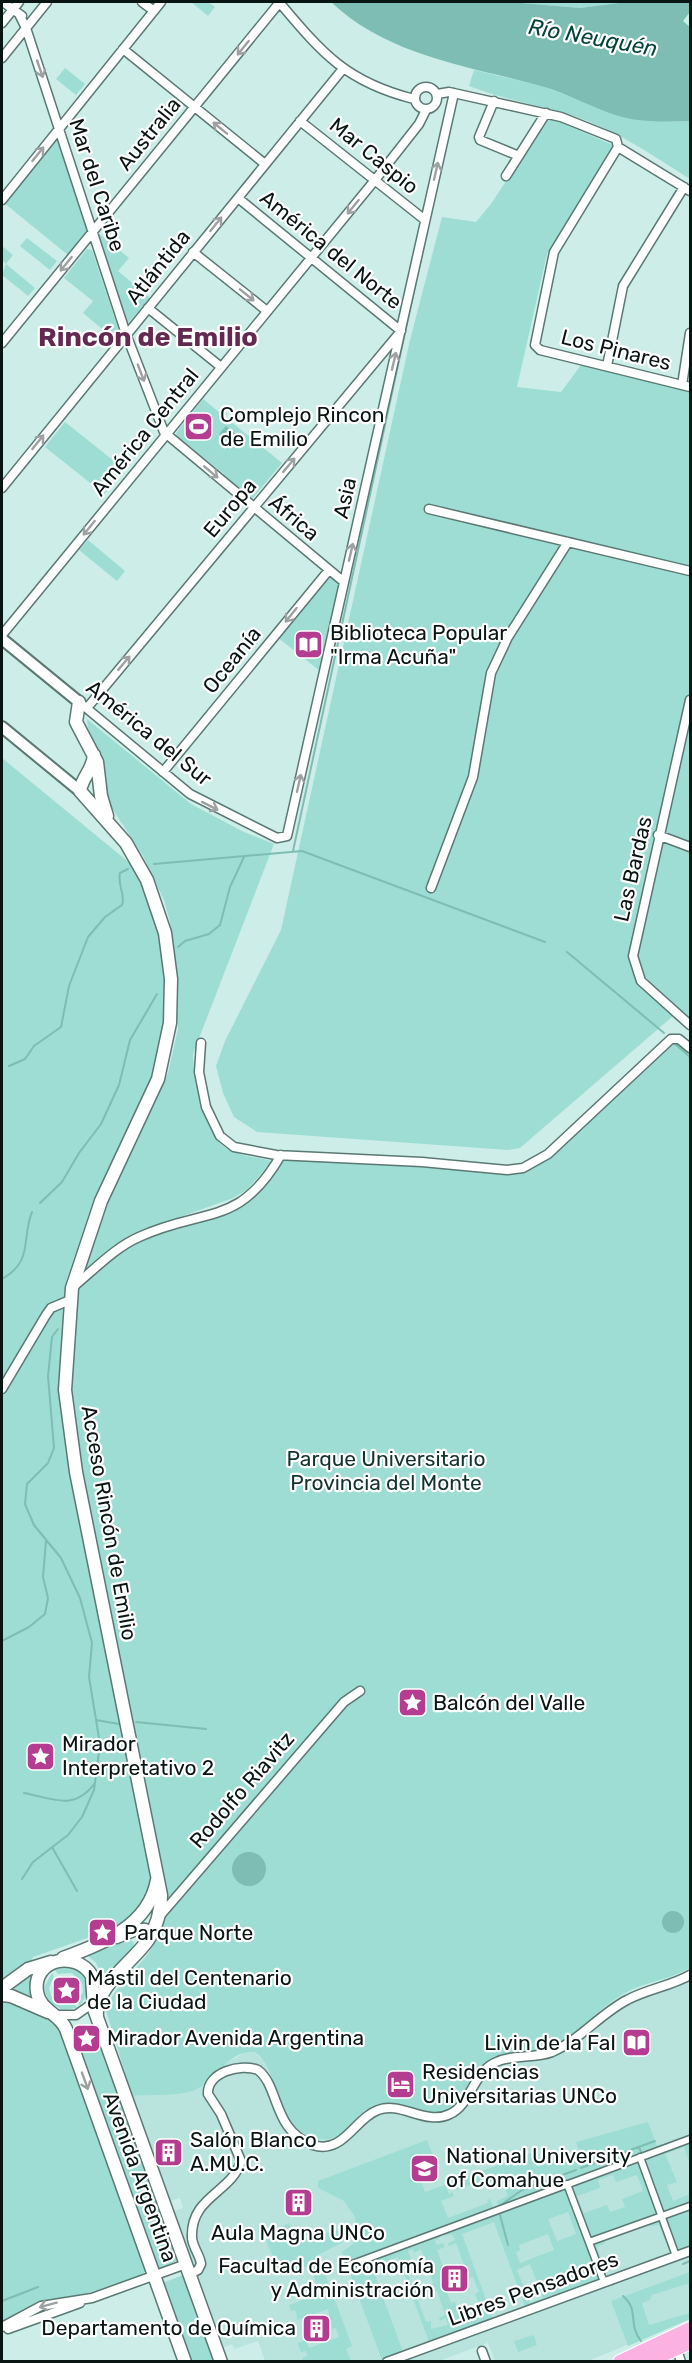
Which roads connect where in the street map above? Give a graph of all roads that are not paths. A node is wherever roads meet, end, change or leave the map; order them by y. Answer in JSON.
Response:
{"nodes":[{"id":1,"x":3,"y":2,"type":"edge"},
{"id":2,"x":47,"y":2,"type":"edge"},
{"id":3,"x":142,"y":2,"type":"edge"},
{"id":4,"x":162,"y":2,"type":"edge"},
{"id":5,"x":279,"y":2,"type":"edge"},
{"id":6,"x":17,"y":8,"type":"edge"},
{"id":7,"x":154,"y":11,"type":"junction"},
{"id":8,"x":34,"y":17,"type":"junction"},
{"id":9,"x":2,"y":23,"type":"edge"},
{"id":10,"x":26,"y":28,"type":"junction"},
{"id":11,"x":123,"y":49,"type":"junction"},
{"id":12,"x":2,"y":58,"type":"edge"},
{"id":13,"x":342,"y":70,"type":"junction"},
{"id":14,"x":454,"y":93,"type":"junction"},
{"id":15,"x":436,"y":94,"type":"junction"},
{"id":16,"x":414,"y":99,"type":"junction"},
{"id":17,"x":494,"y":101,"type":"junction"},
{"id":18,"x":194,"y":107,"type":"junction"},
{"id":19,"x":426,"y":110,"type":"junction"},
{"id":20,"x":546,"y":113,"type":"junction"},
{"id":21,"x":300,"y":121,"type":"junction"},
{"id":22,"x":60,"y":127,"type":"junction"},
{"id":23,"x":618,"y":147,"type":"junction"},
{"id":24,"x":519,"y":156,"type":"junction"},
{"id":25,"x":265,"y":165,"type":"junction"},
{"id":26,"x":506,"y":176,"type":"dead end"},
{"id":27,"x":375,"y":180,"type":"junction"},
{"id":28,"x":687,"y":189,"type":"edge"},
{"id":29,"x":238,"y":198,"type":"junction"},
{"id":30,"x":2,"y":200,"type":"edge"},
{"id":31,"x":425,"y":220,"type":"junction"},
{"id":32,"x":93,"y":231,"type":"junction"},
{"id":33,"x":193,"y":252,"type":"junction"},
{"id":34,"x":311,"y":258,"type":"junction"},
{"id":35,"x":148,"y":308,"type":"junction"},
{"id":36,"x":267,"y":311,"type":"junction"},
{"id":37,"x":401,"y":331,"type":"junction"},
{"id":38,"x":690,"y":333,"type":"edge"},
{"id":39,"x":126,"y":334,"type":"junction"},
{"id":40,"x":2,"y":343,"type":"edge"},
{"id":41,"x":607,"y":366,"type":"junction"},
{"id":42,"x":221,"y":367,"type":"junction"},
{"id":43,"x":686,"y":386,"type":"edge"},
{"id":44,"x":166,"y":435,"type":"junction"},
{"id":45,"x":2,"y":488,"type":"edge"},
{"id":46,"x":254,"y":508,"type":"junction"},
{"id":47,"x":429,"y":509,"type":"dead end"},
{"id":48,"x":568,"y":542,"type":"junction"},
{"id":49,"x":329,"y":570,"type":"junction"},
{"id":50,"x":690,"y":571,"type":"edge"},
{"id":51,"x":344,"y":582,"type":"junction"},
{"id":52,"x":2,"y":637,"type":"edge"},
{"id":53,"x":690,"y":700,"type":"edge"},
{"id":54,"x":83,"y":705,"type":"junction"},
{"id":55,"x":2,"y":727,"type":"edge"},
{"id":56,"x":94,"y":755,"type":"junction"},
{"id":57,"x":162,"y":772,"type":"junction"},
{"id":58,"x":80,"y":791,"type":"junction"},
{"id":59,"x":110,"y":822,"type":"junction"},
{"id":60,"x":658,"y":835,"type":"junction"},
{"id":61,"x":284,"y":838,"type":"joint"},
{"id":62,"x":690,"y":846,"type":"edge"},
{"id":63,"x":431,"y":888,"type":"dead end"},
{"id":64,"x":690,"y":1025,"type":"edge"},
{"id":65,"x":201,"y":1043,"type":"dead end"},
{"id":66,"x":690,"y":1048,"type":"edge"},
{"id":67,"x":281,"y":1155,"type":"junction"},
{"id":68,"x":71,"y":1294,"type":"junction"},
{"id":69,"x":2,"y":1389,"type":"edge"},
{"id":70,"x":360,"y":1691,"type":"dead end"},
{"id":71,"x":156,"y":1864,"type":"junction"},
{"id":72,"x":179,"y":1894,"type":"junction"},
{"id":73,"x":159,"y":1918,"type":"junction"},
{"id":74,"x":144,"y":1934,"type":"junction"},
{"id":75,"x":100,"y":1945,"type":"junction"},
{"id":76,"x":56,"y":1961,"type":"junction"},
{"id":77,"x":690,"y":1975,"type":"edge"},
{"id":78,"x":2,"y":1988,"type":"edge"},
{"id":79,"x":103,"y":1993,"type":"junction"},
{"id":80,"x":2,"y":1995,"type":"edge"},
{"id":81,"x":93,"y":2003,"type":"junction"},
{"id":82,"x":51,"y":2013,"type":"junction"},
{"id":83,"x":97,"y":2017,"type":"junction"},
{"id":84,"x":690,"y":2139,"type":"edge"},
{"id":85,"x":639,"y":2157,"type":"junction"},
{"id":86,"x":567,"y":2184,"type":"junction"},
{"id":87,"x":690,"y":2206,"type":"edge"},
{"id":88,"x":662,"y":2216,"type":"junction"},
{"id":89,"x":589,"y":2242,"type":"junction"},
{"id":90,"x":690,"y":2251,"type":"edge"},
{"id":91,"x":676,"y":2256,"type":"junction"},
{"id":92,"x":347,"y":2266,"type":"dead end"},
{"id":93,"x":188,"y":2269,"type":"junction"},
{"id":94,"x":154,"y":2275,"type":"junction"},
{"id":95,"x":604,"y":2282,"type":"junction"},
{"id":96,"x":2,"y":2329,"type":"edge"},
{"id":97,"x":690,"y":2330,"type":"edge"},
{"id":98,"x":690,"y":2342,"type":"edge"},
{"id":99,"x":482,"y":2351,"type":"dead end"},
{"id":100,"x":679,"y":2355,"type":"edge"},
{"id":101,"x":185,"y":2361,"type":"edge"},
{"id":102,"x":221,"y":2361,"type":"edge"},
{"id":103,"x":387,"y":2361,"type":"edge"},
{"id":104,"x":486,"y":2361,"type":"edge"},
{"id":105,"x":620,"y":2361,"type":"edge"},
{"id":106,"x":647,"y":2361,"type":"edge"}],
"edges":[{"from":1,"to":6,"type":"street","name":"Mar del Caribe"},
{"from":2,"to":8,"type":"street"},
{"from":3,"to":7,"type":"street"},
{"from":4,"to":7,"type":"street"},
{"from":5,"to":13,"type":"street"},
{"from":5,"to":18,"type":"street","name":"Australia","one_way":true},
{"from":6,"to":8,"type":"street","name":"Mar del Caribe"},
{"from":6,"to":9,"type":"street"},
{"from":6,"to":10,"type":"street","name":"Mar del Caribe"},
{"from":7,"to":11,"type":"street"},
{"from":8,"to":10,"type":"street"},
{"from":10,"to":12,"type":"street"},
{"from":10,"to":22,"type":"street","name":"Mar del Caribe","one_way":true},
{"from":11,"to":18,"type":"street","name":"América del Norte"},
{"from":11,"to":22,"type":"street"},
{"from":13,"to":16,"type":"street"},
{"from":13,"to":21,"type":"street","name":"Atlántida"},
{"from":14,"to":15,"type":"street"},
{"from":14,"to":17,"type":"street"},
{"from":31,"to":14,"type":"street","name":"Asia","one_way":true},
{"from":15,"to":16,"type":"street"},
{"from":15,"to":19,"type":"street"},
{"from":16,"to":19,"type":"street"},
{"from":17,"to":20,"type":"street"},
{"from":17,"to":24,"type":"street"},
{"from":25,"to":18,"type":"street","name":"América del Norte","one_way":true},
{"from":18,"to":32,"type":"street","name":"Australia"},
{"from":19,"to":27,"type":"street","name":"América Central"},
{"from":20,"to":23,"type":"street"},
{"from":20,"to":24,"type":"street"},
{"from":21,"to":25,"type":"street","name":"Atlántida"},
{"from":21,"to":27,"type":"street","name":"Mar Caspio"},
{"from":30,"to":22,"type":"street","one_way":true},
{"from":22,"to":32,"type":"street","name":"Mar del Caribe"},
{"from":23,"to":28,"type":"street"},
{"from":23,"to":41,"type":"street","name":"Los Pinares"},
{"from":24,"to":26,"type":"street"},
{"from":25,"to":29,"type":"street","name":"Atlántida"},
{"from":27,"to":31,"type":"street","name":"Mar Caspio"},
{"from":27,"to":34,"type":"street","name":"América Central","one_way":true},
{"from":28,"to":41,"type":"street"},
{"from":33,"to":29,"type":"street","name":"Atlántida","one_way":true},
{"from":29,"to":34,"type":"street","name":"América del Norte"},
{"from":31,"to":37,"type":"street","name":"Asia"},
{"from":32,"to":39,"type":"street","name":"Mar del Caribe"},
{"from":32,"to":40,"type":"street","name":"Australia","one_way":true},
{"from":33,"to":35,"type":"street","name":"Atlántida"},
{"from":33,"to":36,"type":"street","one_way":true},
{"from":34,"to":36,"type":"street","name":"América Central"},
{"from":34,"to":37,"type":"street","name":"América del Norte"},
{"from":35,"to":39,"type":"street","name":"Atlántida"},
{"from":35,"to":42,"type":"street"},
{"from":36,"to":42,"type":"street","name":"América Central"},
{"from":46,"to":37,"type":"street","name":"Europa","one_way":true},
{"from":51,"to":37,"type":"street","name":"Asia","one_way":true},
{"from":38,"to":43,"type":"street"},
{"from":39,"to":44,"type":"street","name":"Mar del Caribe","one_way":true},
{"from":45,"to":39,"type":"street","name":"Atlántida","one_way":true},
{"from":41,"to":43,"type":"street","name":"Los Pinares"},
{"from":42,"to":44,"type":"street","name":"América Central"},
{"from":44,"to":46,"type":"street","name":"África","one_way":true},
{"from":44,"to":52,"type":"street","name":"América Central","one_way":true},
{"from":46,"to":49,"type":"street","name":"África"},
{"from":54,"to":46,"type":"street","name":"Europa","one_way":true},
{"from":47,"to":48,"type":"street"},
{"from":48,"to":50,"type":"street"},
{"from":48,"to":63,"type":"street"},
{"from":49,"to":51,"type":"street","name":"África"},
{"from":49,"to":57,"type":"street","name":"Oceanía","one_way":true},
{"from":61,"to":51,"type":"street","name":"Asia","one_way":true},
{"from":52,"to":54,"type":"street","name":"América del Sur"},
{"from":53,"to":60,"type":"street","name":"Las Bardas"},
{"from":54,"to":56,"type":"main road","name":"Acceso Rincón de Emilio"},
{"from":54,"to":57,"type":"street","name":"América del Sur"},
{"from":55,"to":58,"type":"street","name":"Acceso Rincón de Emilio"},
{"from":56,"to":58,"type":"main road"},
{"from":56,"to":59,"type":"main road","name":"Acceso Rincón de Emilio"},
{"from":57,"to":61,"type":"street","name":"América del Sur","one_way":true},
{"from":58,"to":59,"type":"main road","name":"Acceso Rincón de Emilio"},
{"from":59,"to":68,"type":"main road","name":"Acceso Rincón de Emilio"},
{"from":60,"to":62,"type":"street"},
{"from":60,"to":64,"type":"street","name":"Las Bardas"},
{"from":65,"to":67,"type":"street"},
{"from":66,"to":67,"type":"street"},
{"from":67,"to":68,"type":"street"},
{"from":68,"to":69,"type":"street"},
{"from":68,"to":71,"type":"main road","name":"Acceso Rincón de Emilio"},
{"from":70,"to":72,"type":"street","name":"Rodolfo Riavitz"},
{"from":71,"to":72,"type":"street"},
{"from":71,"to":73,"type":"main road","name":"Acceso Rincón de Emilio"},
{"from":71,"to":75,"type":"main road","name":"Acceso Rincón de Emilio"},
{"from":72,"to":73,"type":"street","name":"Rodolfo Riavitz"},
{"from":73,"to":74,"type":"main road","name":"Rodolfo Riavitz"},
{"from":74,"to":75,"type":"street"},
{"from":74,"to":79,"type":"main road","name":"Rodolfo Riavitz"},
{"from":75,"to":76,"type":"main road"},
{"from":76,"to":78,"type":"main road"},
{"from":76,"to":81,"type":"main road"},
{"from":76,"to":82,"type":"main road"},
{"from":77,"to":93,"type":"street"},
{"from":79,"to":81,"type":"main road"},
{"from":79,"to":83,"type":"main road","name":"Rodolfo Riavitz"},
{"from":80,"to":82,"type":"main road"},
{"from":81,"to":82,"type":"street"},
{"from":81,"to":83,"type":"main road","name":"Avenida Argentina"},
{"from":82,"to":94,"type":"main road","name":"Avenida Argentina","one_way":true},
{"from":83,"to":93,"type":"main road","name":"Avenida Argentina"},
{"from":84,"to":85,"type":"street"},
{"from":85,"to":86,"type":"street"},
{"from":85,"to":88,"type":"street"},
{"from":86,"to":89,"type":"street"},
{"from":86,"to":92,"type":"street"},
{"from":87,"to":88,"type":"street"},
{"from":88,"to":89,"type":"street"},
{"from":88,"to":91,"type":"street"},
{"from":89,"to":95,"type":"street"},
{"from":90,"to":91,"type":"street","name":"Libres Pensadores"},
{"from":91,"to":95,"type":"street","name":"Libres Pensadores"},
{"from":93,"to":94,"type":"street"},
{"from":93,"to":102,"type":"main road","name":"Avenida Argentina"},
{"from":94,"to":96,"type":"street"},
{"from":94,"to":101,"type":"main road","name":"Avenida Argentina"},
{"from":95,"to":103,"type":"street","name":"Libres Pensadores"},
{"from":97,"to":105,"type":"main road"},
{"from":98,"to":100,"type":"main road"},
{"from":99,"to":104,"type":"street"},
{"from":100,"to":106,"type":"main road"}]}
